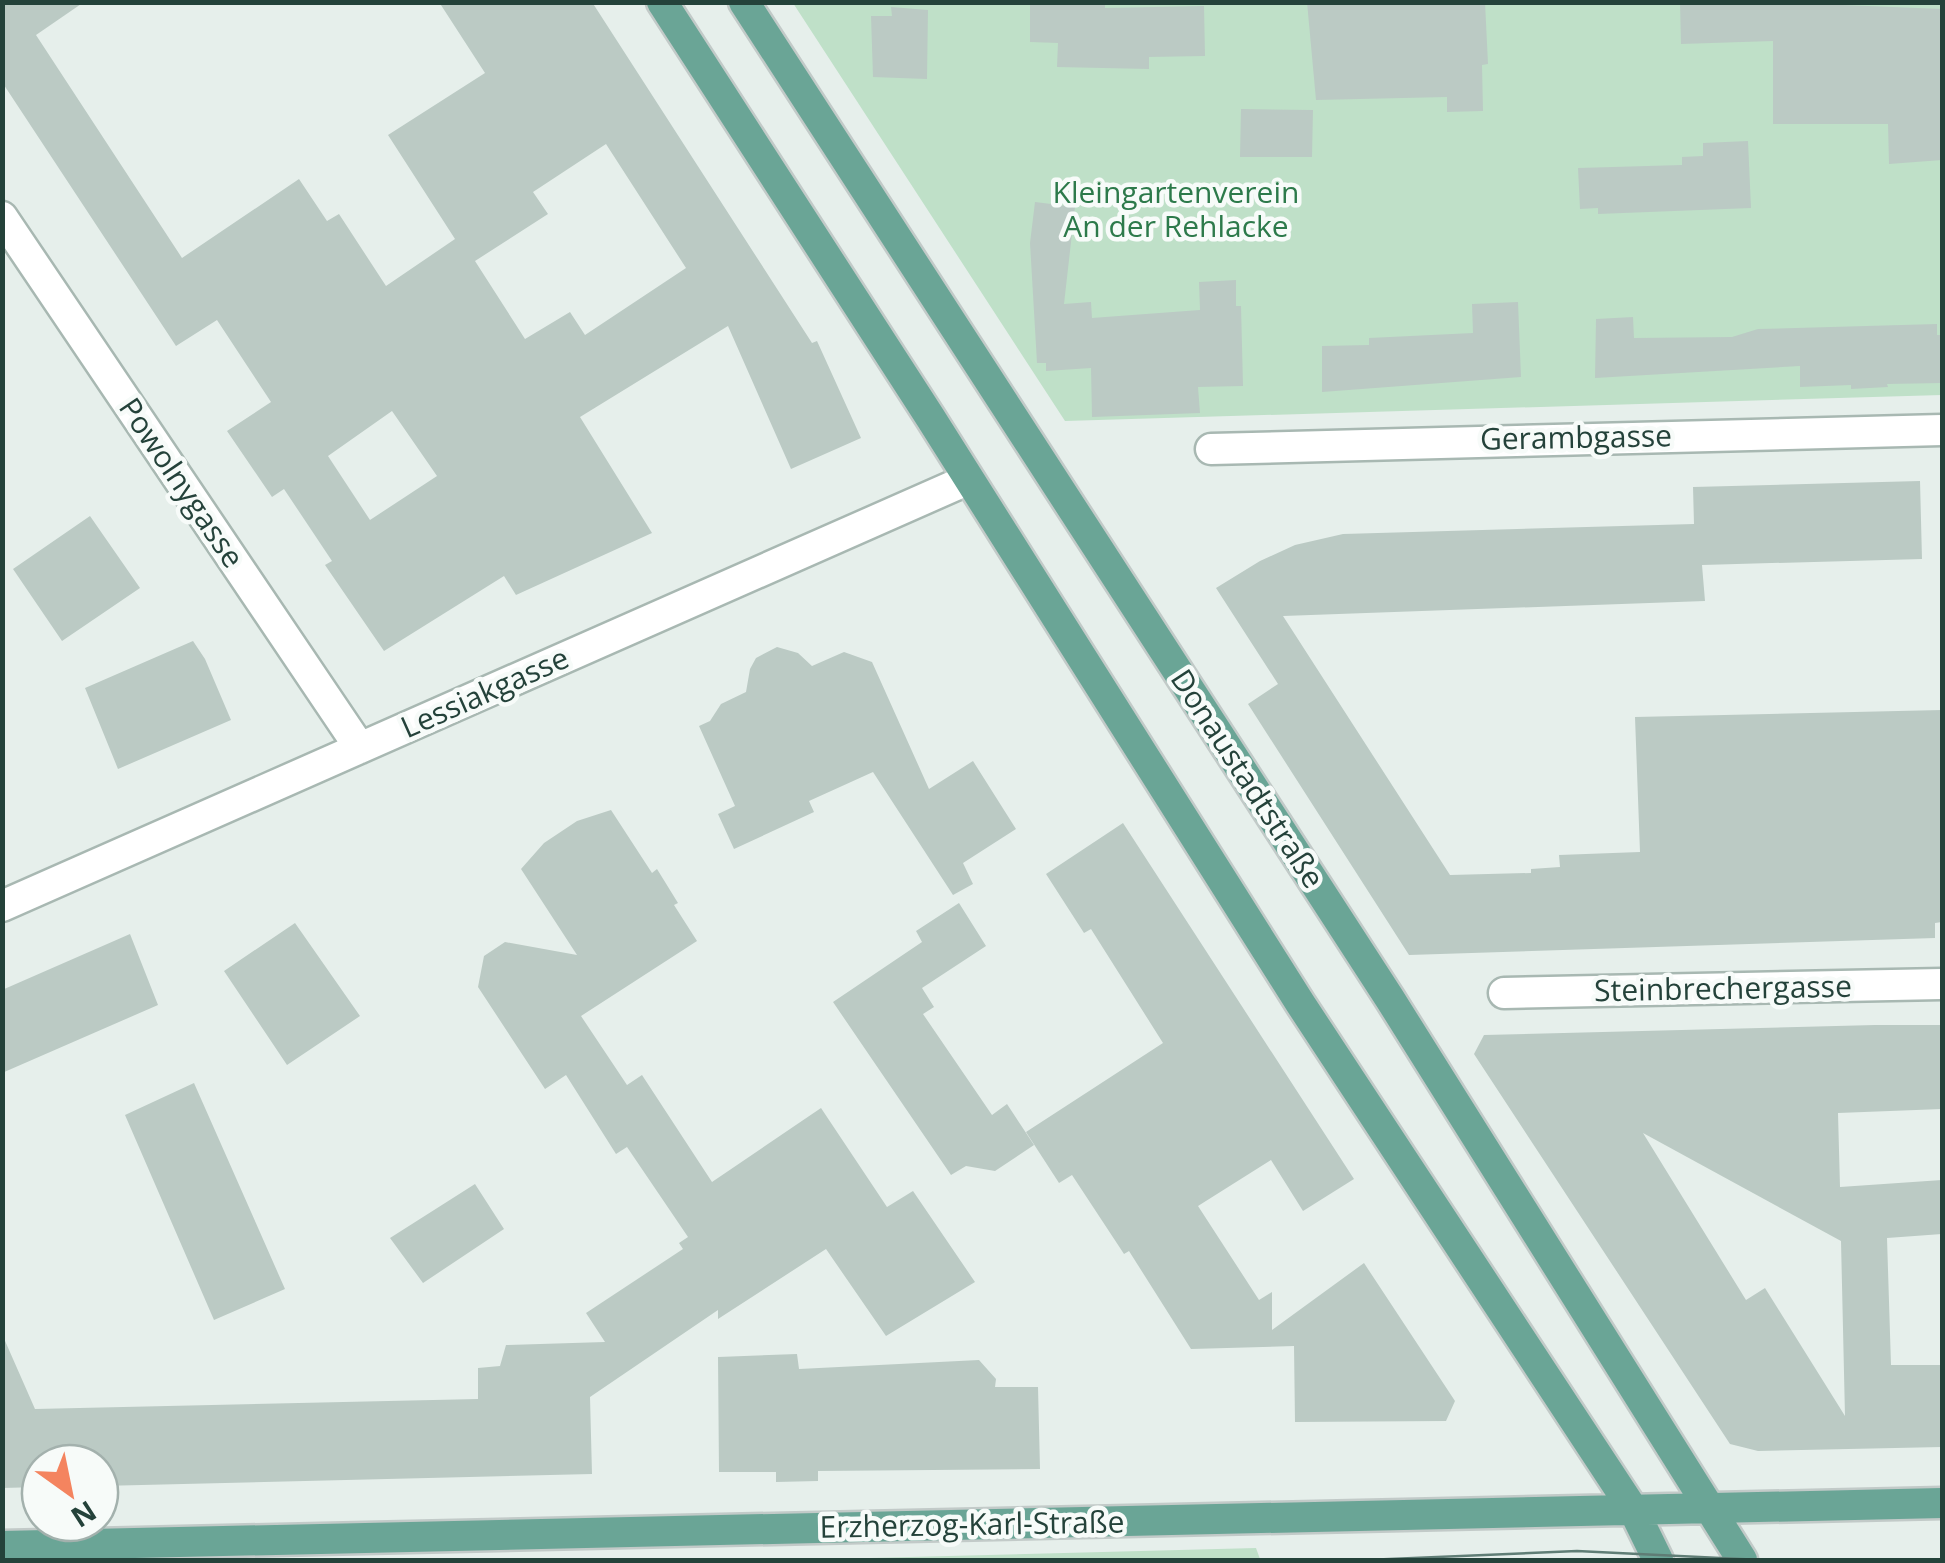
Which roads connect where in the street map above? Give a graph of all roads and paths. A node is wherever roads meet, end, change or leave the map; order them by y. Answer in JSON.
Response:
{"nodes":[{"id":1,"x":662,"y":2,"type":"edge"},
{"id":2,"x":744,"y":2,"type":"edge"},
{"id":3,"x":2,"y":217,"type":"edge"},
{"id":4,"x":1942,"y":430,"type":"edge"},
{"id":5,"x":1210,"y":449,"type":"dead end"},
{"id":6,"x":967,"y":480,"type":"junction"},
{"id":7,"x":360,"y":748,"type":"junction"},
{"id":8,"x":2,"y":906,"type":"edge"},
{"id":9,"x":1942,"y":984,"type":"edge"},
{"id":10,"x":1504,"y":993,"type":"dead end"},
{"id":11,"x":1942,"y":1503,"type":"edge"},
{"id":12,"x":1711,"y":1508,"type":"junction"},
{"id":13,"x":1634,"y":1511,"type":"junction"},
{"id":14,"x":2,"y":1546,"type":"edge"},
{"id":15,"x":1658,"y":1560,"type":"edge"},
{"id":16,"x":1742,"y":1560,"type":"edge"}],
"edges":[{"from":1,"to":6,"type":"main road"},
{"from":2,"to":12,"type":"main road","name":"Donaustadtstraße"},
{"from":3,"to":7,"type":"street","name":"Powolnygasse"},
{"from":4,"to":5,"type":"street","name":"Gerambgasse"},
{"from":6,"to":7,"type":"street","name":"Lessiakgasse"},
{"from":6,"to":13,"type":"main road"},
{"from":7,"to":8,"type":"street","name":"Lessiakgasse"},
{"from":9,"to":10,"type":"street","name":"Steinbrechergasse"},
{"from":11,"to":12,"type":"main road","name":"Erzherzog-Karl-Straße"},
{"from":12,"to":13,"type":"main road","name":"Erzherzog-Karl-Straße"},
{"from":12,"to":16,"type":"main road","name":"Donaustadtstraße"},
{"from":13,"to":14,"type":"main road","name":"Erzherzog-Karl-Straße"},
{"from":13,"to":15,"type":"main road"}]}
